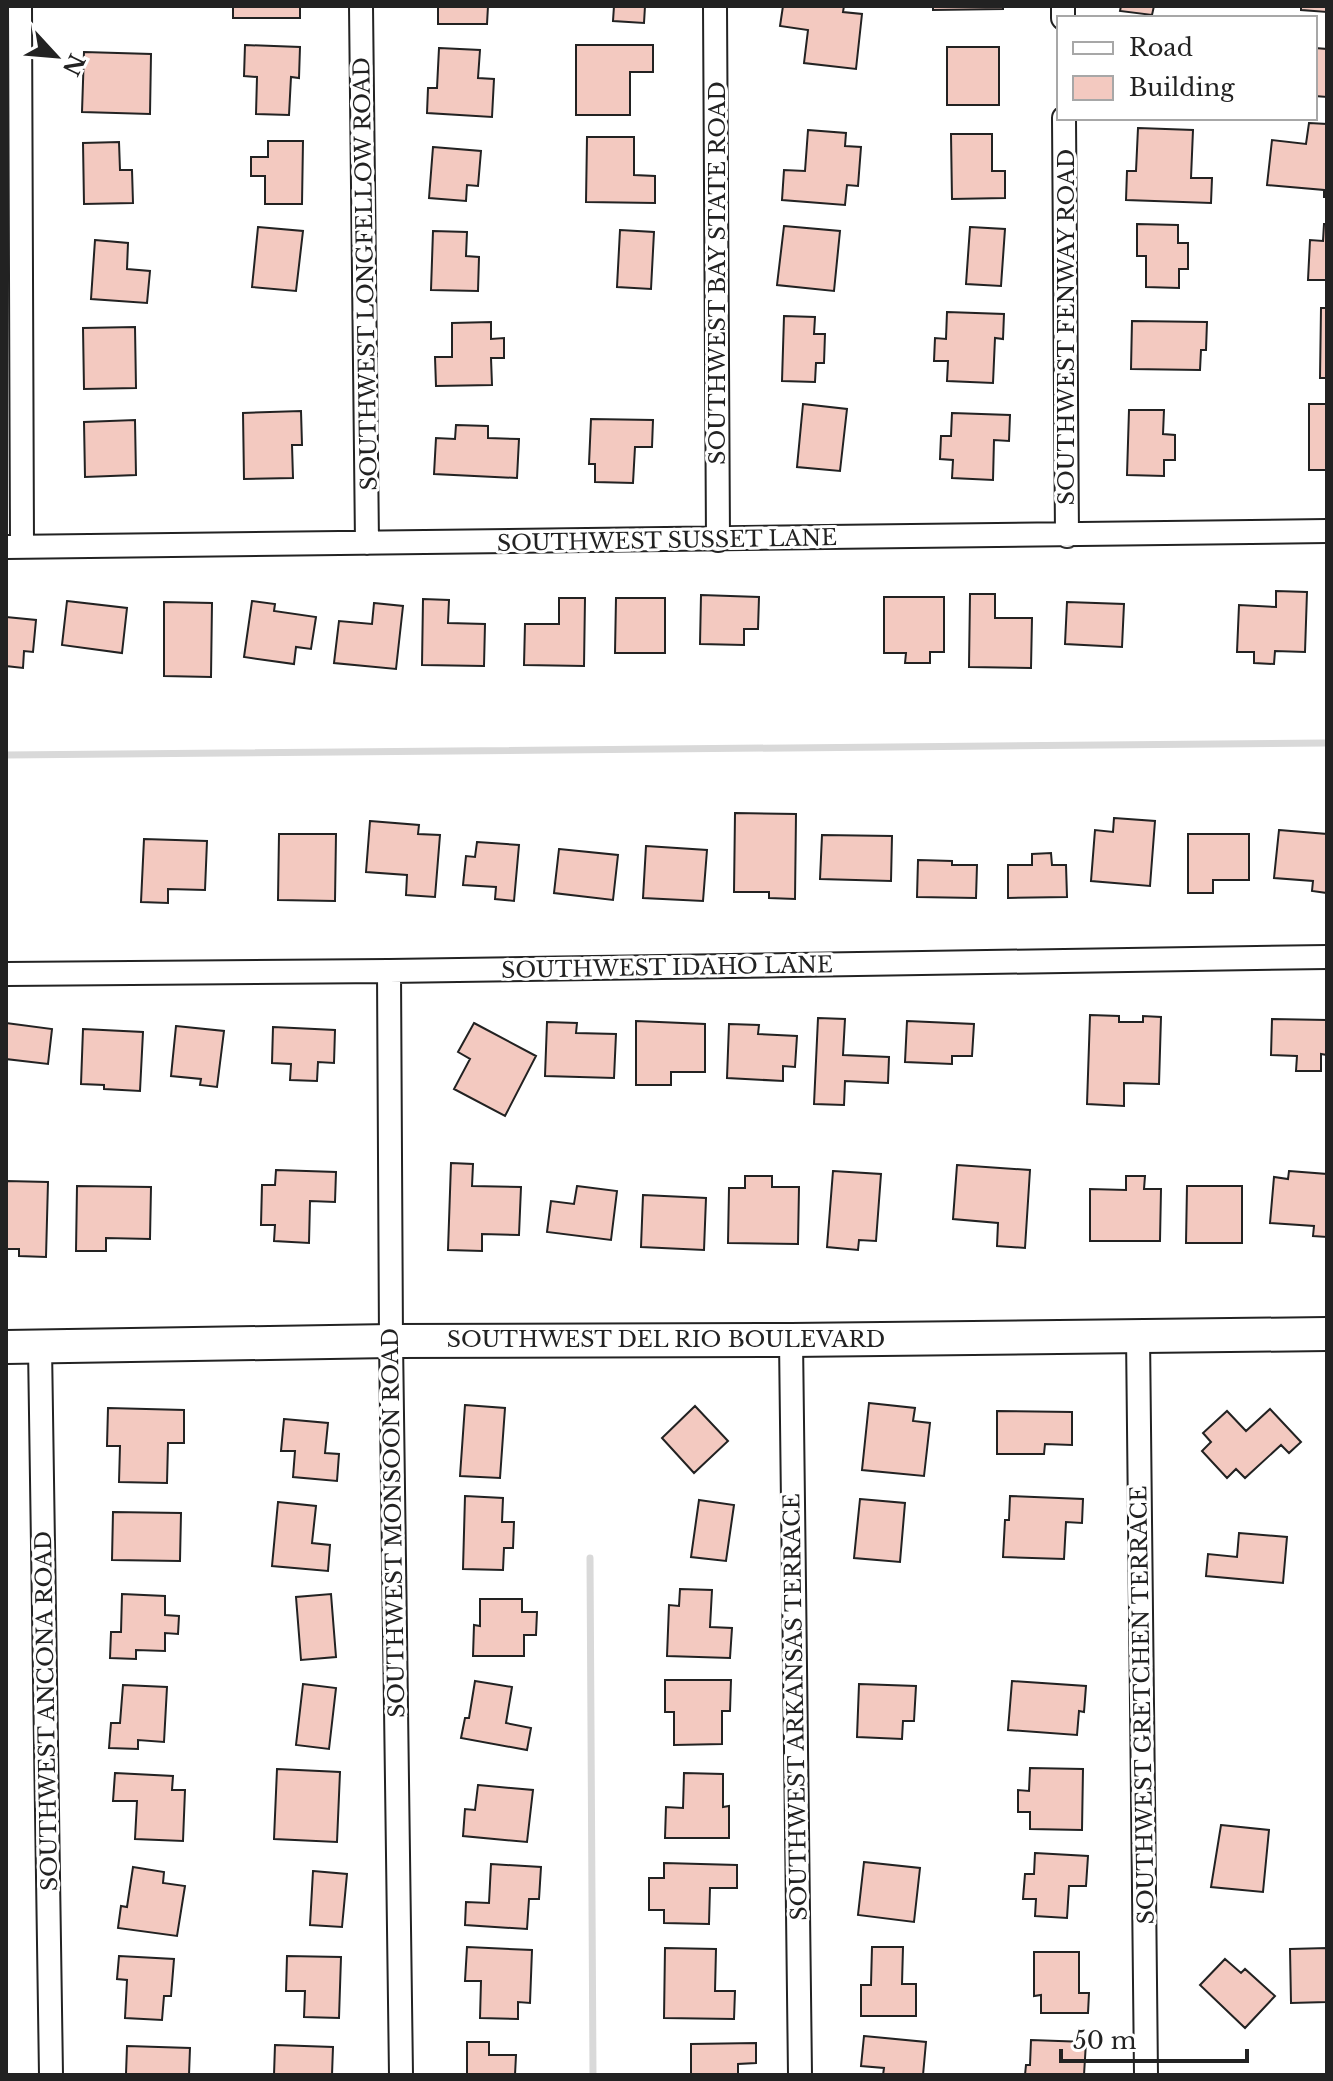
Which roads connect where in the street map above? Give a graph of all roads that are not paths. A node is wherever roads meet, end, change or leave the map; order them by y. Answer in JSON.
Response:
{"nodes":[{"id":1,"x":20,"y":6,"type":"edge"},
{"id":2,"x":361,"y":6,"type":"edge"},
{"id":3,"x":715,"y":6,"type":"edge"},
{"id":4,"x":1064,"y":120,"type":"edge"},
{"id":5,"x":1327,"y":531,"type":"edge"},
{"id":6,"x":1067,"y":536,"type":"junction"},
{"id":7,"x":718,"y":540,"type":"junction"},
{"id":8,"x":367,"y":543,"type":"junction"},
{"id":9,"x":14,"y":547,"type":"edge"},
{"id":10,"x":1327,"y":957,"type":"edge"},
{"id":11,"x":389,"y":971,"type":"junction"},
{"id":12,"x":6,"y":974,"type":"edge"},
{"id":13,"x":1327,"y":1334,"type":"edge"},
{"id":14,"x":1138,"y":1335,"type":"junction"},
{"id":15,"x":791,"y":1340,"type":"junction"},
{"id":16,"x":391,"y":1341,"type":"junction"},
{"id":17,"x":6,"y":1347,"type":"edge"},
{"id":18,"x":40,"y":1347,"type":"junction"},
{"id":19,"x":51,"y":2075,"type":"edge"},
{"id":20,"x":401,"y":2075,"type":"edge"},
{"id":21,"x":800,"y":2075,"type":"edge"},
{"id":22,"x":1146,"y":2075,"type":"edge"}],
"edges":[{"from":1,"to":9,"type":"street"},
{"from":2,"to":8,"type":"street","name":"SOUTHWEST LONGFELLOW ROAD"},
{"from":3,"to":7,"type":"street","name":"SOUTHWEST BAY STATE ROAD"},
{"from":4,"to":6,"type":"street","name":"SOUTHWEST FENWAY ROAD"},
{"from":5,"to":6,"type":"street","name":"SOUTHWEST SUSSET LANE"},
{"from":6,"to":7,"type":"street","name":"SOUTHWEST SUSSET LANE"},
{"from":7,"to":8,"type":"street","name":"SOUTHWEST SUSSET LANE"},
{"from":8,"to":9,"type":"street","name":"SOUTHWEST SUSSET LANE"},
{"from":10,"to":11,"type":"street","name":"SOUTHWEST IDAHO LANE"},
{"from":11,"to":12,"type":"street","name":"SOUTHWEST IDAHO LANE"},
{"from":11,"to":16,"type":"street","name":"SOUTHWEST MONSOON ROAD"},
{"from":13,"to":14,"type":"street","name":"SOUTHWEST DEL RIO BOULEVARD"},
{"from":14,"to":15,"type":"street","name":"SOUTHWEST DEL RIO BOULEVARD"},
{"from":14,"to":22,"type":"street","name":"SOUTHWEST GRETCHEN TERRACE"},
{"from":15,"to":16,"type":"street","name":"SOUTHWEST DEL RIO BOULEVARD"},
{"from":15,"to":21,"type":"street","name":"SOUTHWEST ARKANSAS TERRACE"},
{"from":16,"to":18,"type":"street","name":"SOUTHWEST DEL RIO BOULEVARD"},
{"from":16,"to":20,"type":"street","name":"SOUTHWEST MONSOON ROAD"},
{"from":17,"to":18,"type":"street","name":"SOUTHWEST DEL RIO BOULEVARD"},
{"from":18,"to":19,"type":"street","name":"SOUTHWEST ANCONA ROAD"}]}
